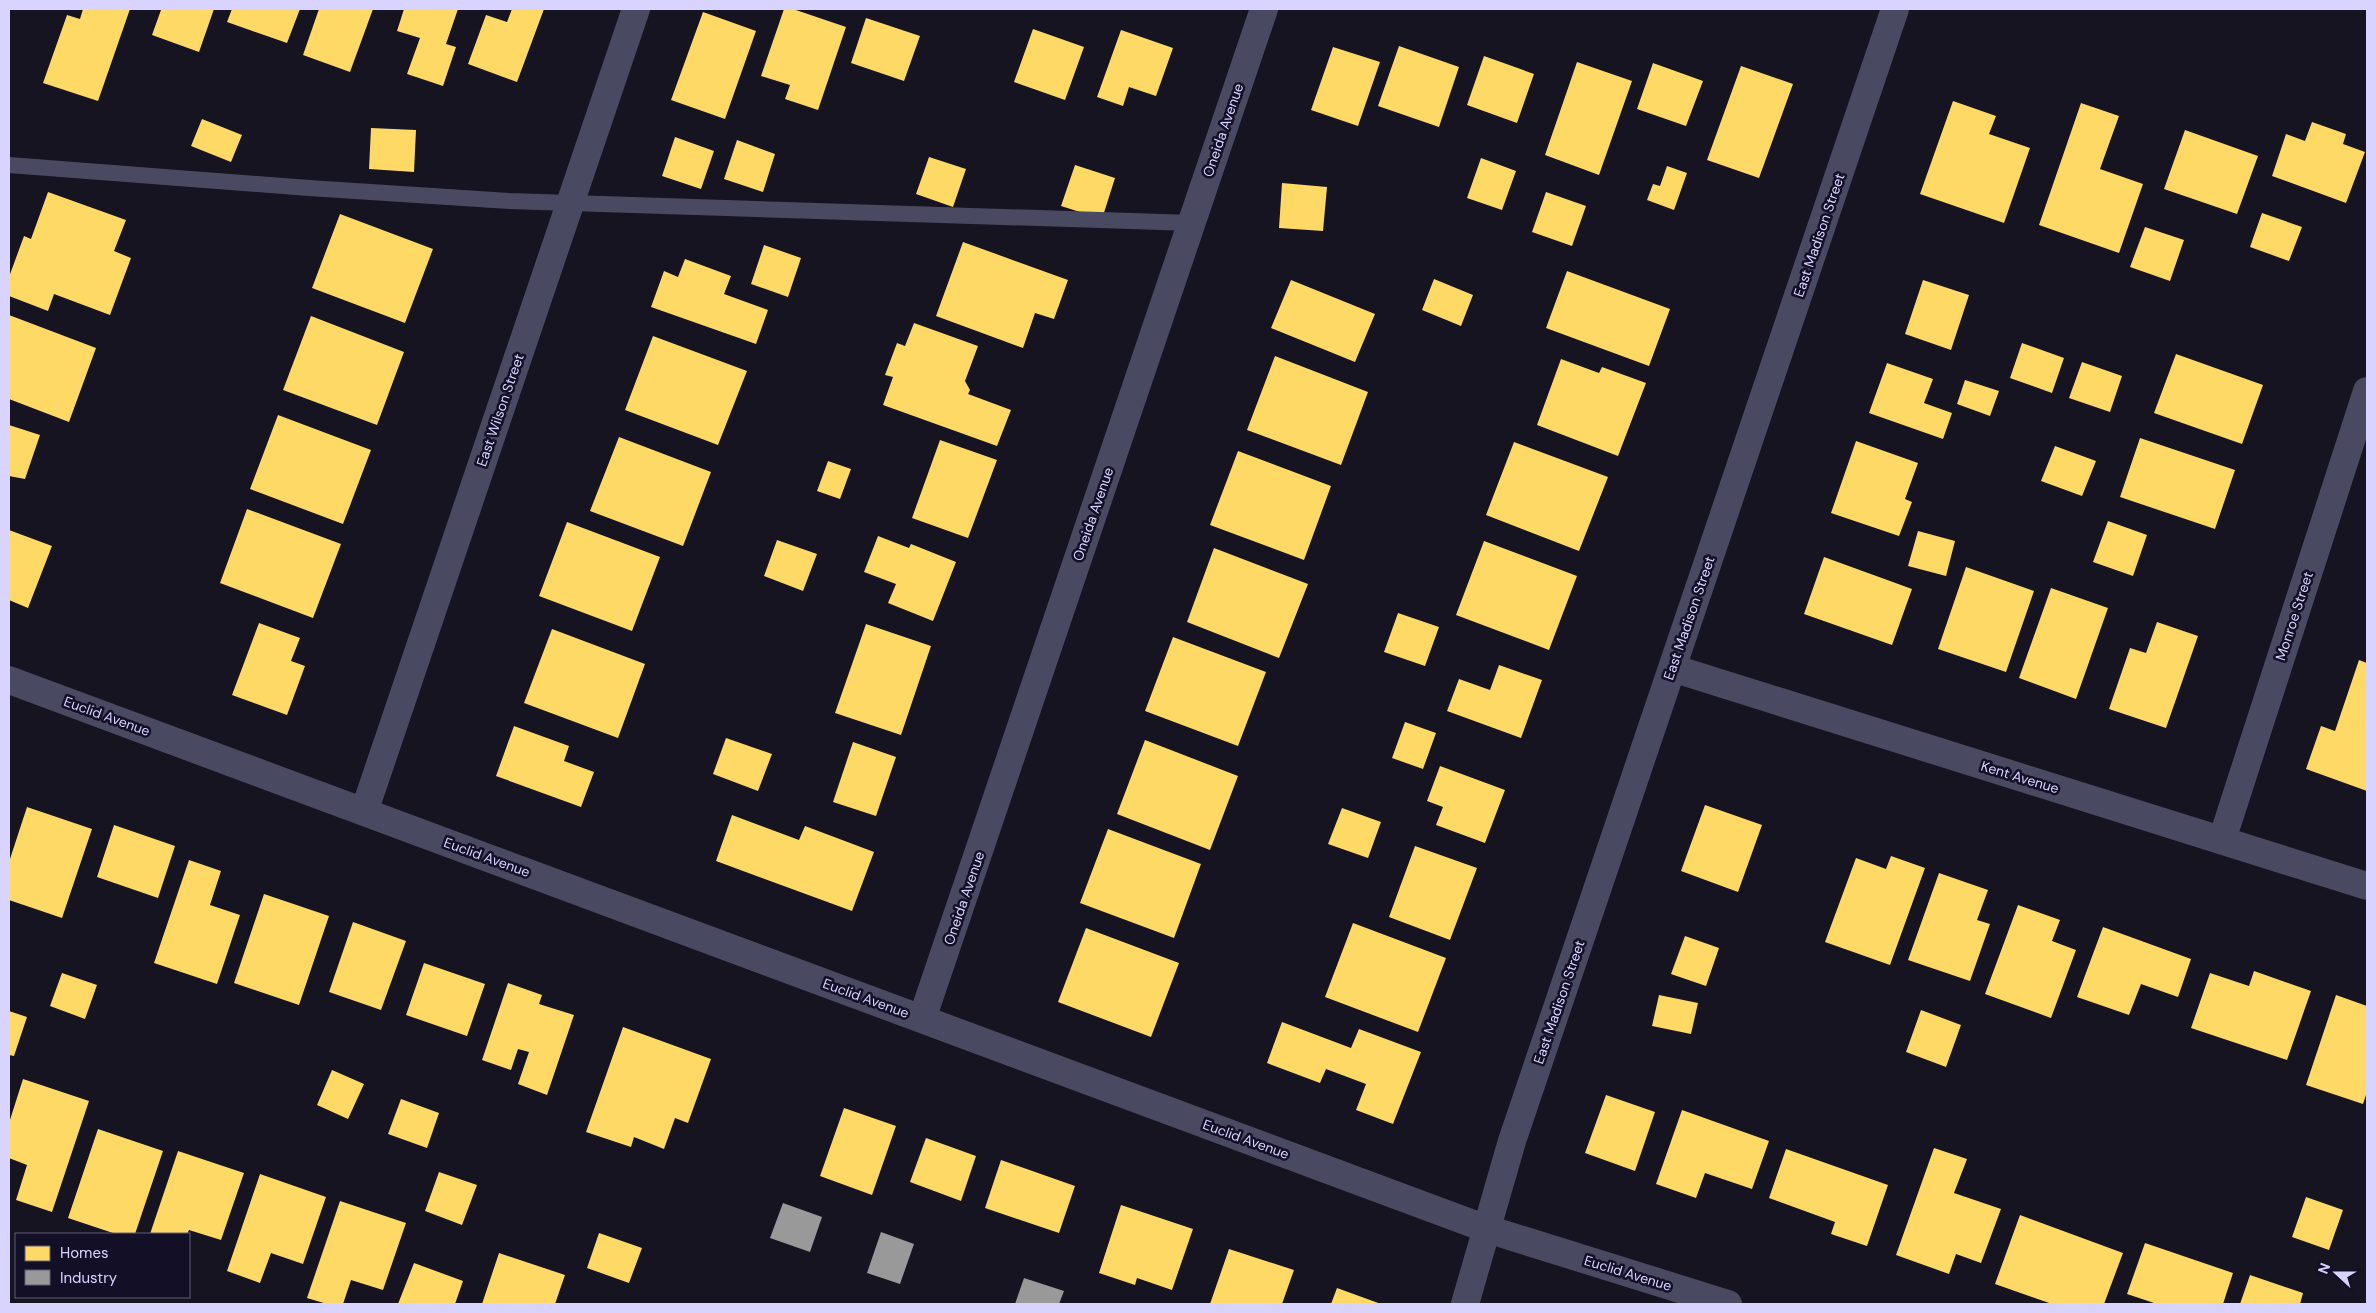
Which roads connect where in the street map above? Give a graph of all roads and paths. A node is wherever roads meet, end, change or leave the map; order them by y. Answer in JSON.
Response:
{"nodes":[{"id":1,"x":636,"y":9,"type":"edge"},
{"id":2,"x":1264,"y":9,"type":"edge"},
{"id":3,"x":1895,"y":9,"type":"edge"},
{"id":4,"x":9,"y":165,"type":"edge"},
{"id":5,"x":570,"y":203,"type":"junction"},
{"id":6,"x":1192,"y":223,"type":"junction"},
{"id":7,"x":2367,"y":391,"type":"edge"},
{"id":8,"x":1672,"y":668,"type":"junction"},
{"id":9,"x":9,"y":680,"type":"edge"},
{"id":10,"x":364,"y":812,"type":"junction"},
{"id":11,"x":2222,"y":840,"type":"junction"},
{"id":12,"x":2367,"y":886,"type":"edge"},
{"id":13,"x":922,"y":1019,"type":"junction"},
{"id":14,"x":1487,"y":1229,"type":"junction"},
{"id":15,"x":1465,"y":1304,"type":"edge"},
{"id":16,"x":1728,"y":1304,"type":"edge"}],
"edges":[{"from":1,"to":5,"type":"street","name":"East Wilson Street"},
{"from":2,"to":6,"type":"street","name":"Oneida Avenue"},
{"from":3,"to":8,"type":"street","name":"East Madison Street"},
{"from":4,"to":5,"type":"lane"},
{"from":5,"to":6,"type":"lane"},
{"from":5,"to":10,"type":"street","name":"East Wilson Street"},
{"from":6,"to":13,"type":"street","name":"Oneida Avenue"},
{"from":7,"to":11,"type":"street","name":"Monroe Street"},
{"from":8,"to":11,"type":"street","name":"Kent Avenue"},
{"from":8,"to":14,"type":"street","name":"East Madison Street"},
{"from":9,"to":10,"type":"street","name":"Euclid Avenue"},
{"from":10,"to":13,"type":"street","name":"Euclid Avenue"},
{"from":11,"to":12,"type":"street","name":"Kent Avenue"},
{"from":13,"to":14,"type":"street","name":"Euclid Avenue"},
{"from":14,"to":15,"type":"street","name":"East Madison Street"},
{"from":14,"to":16,"type":"street","name":"Euclid Avenue"}]}
